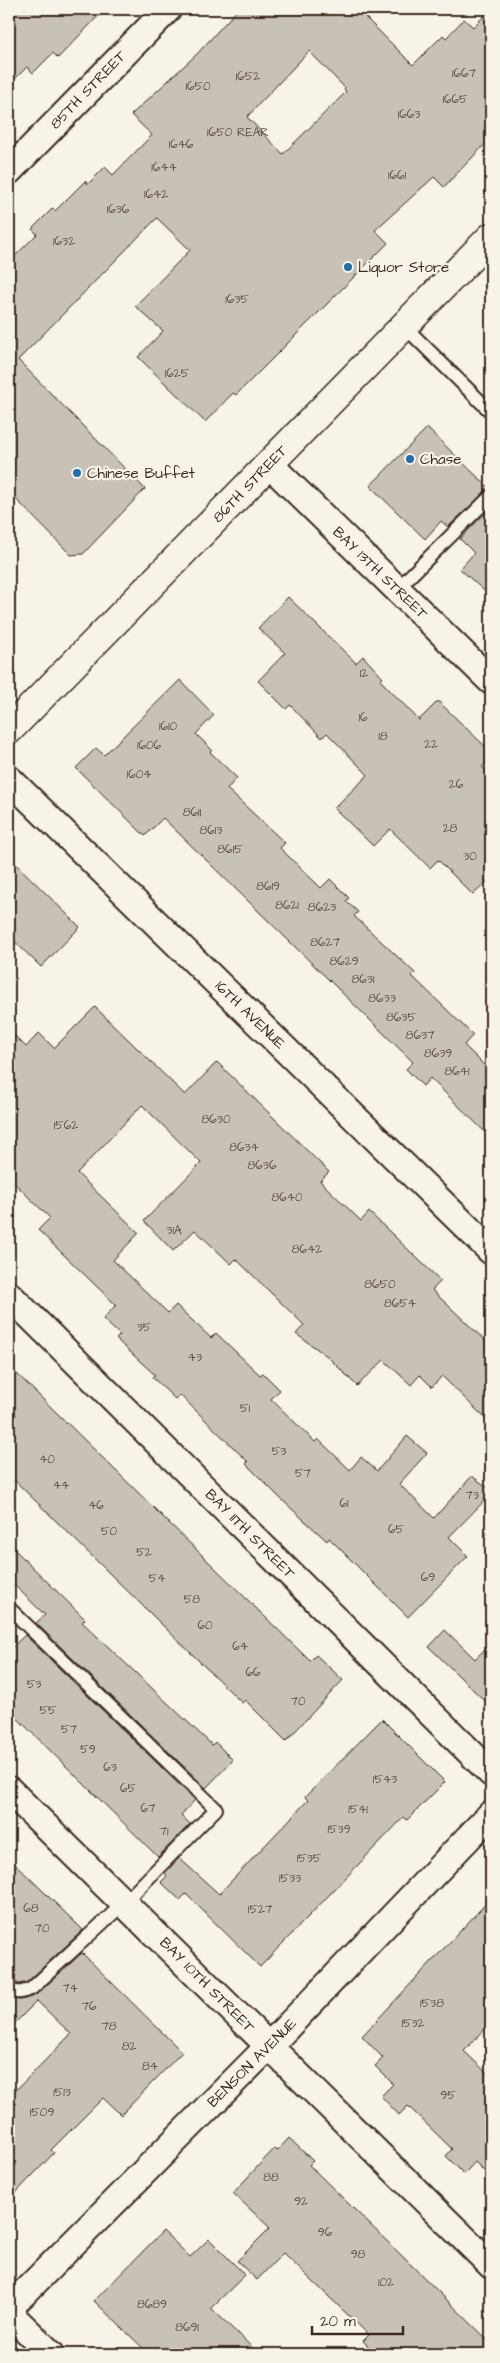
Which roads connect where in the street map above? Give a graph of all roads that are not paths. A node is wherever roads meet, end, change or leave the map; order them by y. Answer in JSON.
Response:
{"nodes":[{"id":1,"x":168,"y":9,"type":"edge"},
{"id":2,"x":9,"y":171,"type":"edge"},
{"id":3,"x":491,"y":237,"type":"edge"},
{"id":4,"x":404,"y":326,"type":"junction"},
{"id":5,"x":491,"y":412,"type":"edge"},
{"id":6,"x":270,"y":464,"type":"junction"},
{"id":7,"x":491,"y":496,"type":"edge"},
{"id":8,"x":397,"y":589,"type":"junction"},
{"id":9,"x":491,"y":681,"type":"edge"},
{"id":10,"x":9,"y":730,"type":"edge"},
{"id":11,"x":9,"y":779,"type":"edge"},
{"id":12,"x":491,"y":1251,"type":"edge"},
{"id":13,"x":9,"y":1295,"type":"edge"},
{"id":14,"x":9,"y":1608,"type":"edge"},
{"id":15,"x":491,"y":1773,"type":"edge"},
{"id":16,"x":9,"y":1790,"type":"edge"},
{"id":17,"x":491,"y":1814,"type":"edge"},
{"id":18,"x":124,"y":1903,"type":"junction"},
{"id":19,"x":9,"y":1988,"type":"edge"},
{"id":20,"x":269,"y":2046,"type":"junction"},
{"id":21,"x":491,"y":2265,"type":"edge"},
{"id":22,"x":9,"y":2308,"type":"edge"},
{"id":23,"x":9,"y":2313,"type":"edge"},
{"id":24,"x":51,"y":2354,"type":"edge"}],
"edges":[{"from":1,"to":2,"type":"street","name":"85TH STREET"},
{"from":3,"to":4,"type":"main road","name":"86TH STREET"},
{"from":4,"to":5,"type":"lane"},
{"from":4,"to":6,"type":"main road","name":"86TH STREET"},
{"from":6,"to":8,"type":"street","name":"BAY 13TH STREET"},
{"from":6,"to":10,"type":"main road","name":"86TH STREET"},
{"from":7,"to":8,"type":"lane"},
{"from":8,"to":9,"type":"street","name":"BAY 13TH STREET"},
{"from":11,"to":12,"type":"street","name":"16TH AVENUE"},
{"from":13,"to":15,"type":"street","name":"BAY 11TH STREET"},
{"from":14,"to":18,"type":"lane"},
{"from":16,"to":18,"type":"street","name":"BAY 10TH STREET"},
{"from":17,"to":20,"type":"street","name":"BENSON AVENUE"},
{"from":18,"to":19,"type":"lane"},
{"from":18,"to":20,"type":"street","name":"BAY 10TH STREET"},
{"from":20,"to":21,"type":"street","name":"BAY 10TH STREET"},
{"from":20,"to":22,"type":"street","name":"BENSON AVENUE"},
{"from":23,"to":24,"type":"street"}]}
